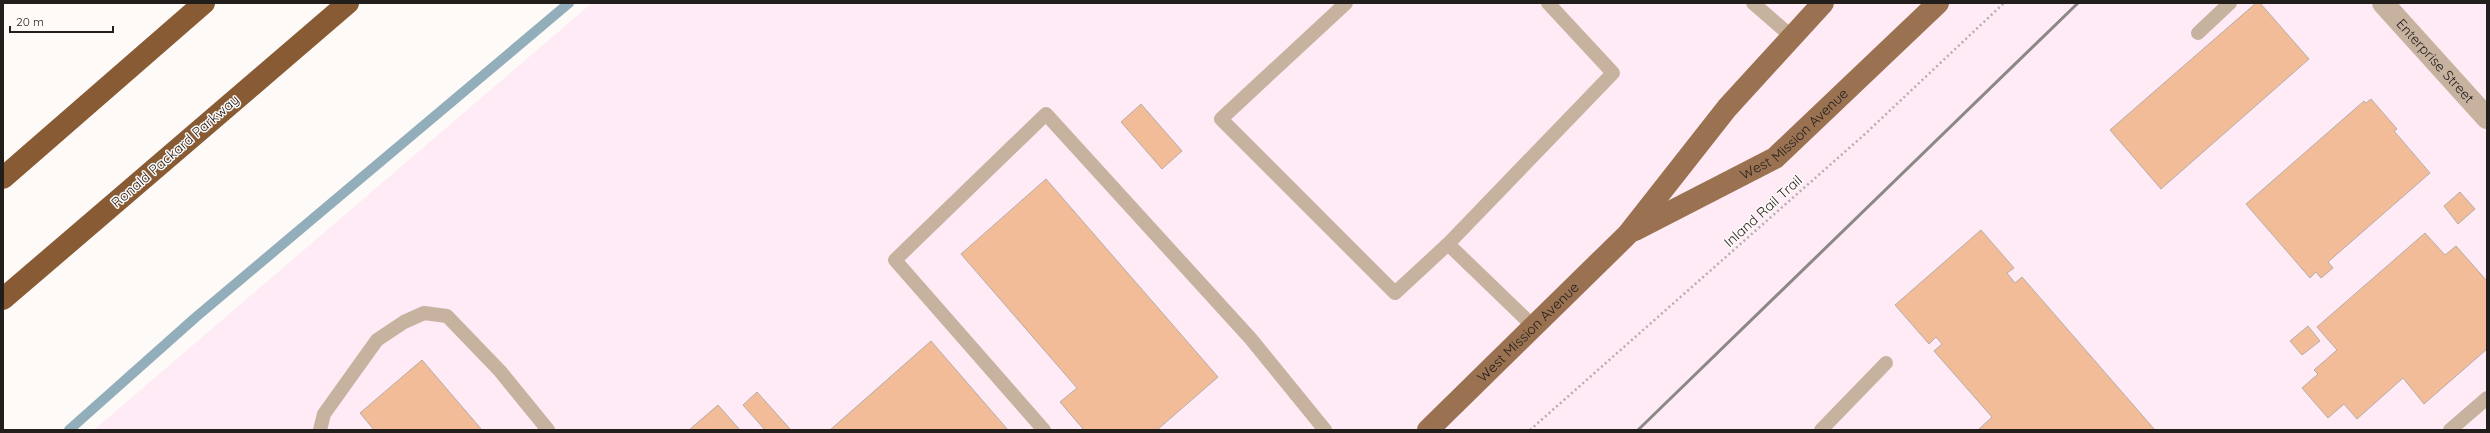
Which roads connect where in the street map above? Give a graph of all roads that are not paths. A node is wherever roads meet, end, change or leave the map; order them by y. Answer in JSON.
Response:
{"nodes":[{"id":1,"x":204,"y":3,"type":"edge"},
{"id":2,"x":348,"y":3,"type":"edge"},
{"id":3,"x":1346,"y":3,"type":"edge"},
{"id":4,"x":1548,"y":3,"type":"edge"},
{"id":5,"x":1754,"y":3,"type":"edge"},
{"id":6,"x":1823,"y":3,"type":"edge"},
{"id":7,"x":1938,"y":3,"type":"edge"},
{"id":8,"x":2230,"y":3,"type":"edge"},
{"id":9,"x":2383,"y":3,"type":"edge"},
{"id":10,"x":2198,"y":33,"type":"dead end"},
{"id":11,"x":1792,"y":37,"type":"junction"},
{"id":12,"x":2487,"y":118,"type":"edge"},
{"id":13,"x":3,"y":178,"type":"edge"},
{"id":14,"x":1628,"y":234,"type":"junction"},
{"id":15,"x":1448,"y":244,"type":"junction"},
{"id":16,"x":3,"y":299,"type":"edge"},
{"id":17,"x":1534,"y":326,"type":"junction"},
{"id":18,"x":1886,"y":363,"type":"dead end"},
{"id":19,"x":2487,"y":398,"type":"edge"},
{"id":20,"x":320,"y":430,"type":"edge"},
{"id":21,"x":548,"y":430,"type":"edge"},
{"id":22,"x":1044,"y":430,"type":"edge"},
{"id":23,"x":1325,"y":430,"type":"edge"},
{"id":24,"x":1428,"y":430,"type":"edge"},
{"id":25,"x":1821,"y":430,"type":"edge"},
{"id":26,"x":2450,"y":430,"type":"edge"}],
"edges":[{"from":1,"to":13,"type":"highway"},
{"from":2,"to":16,"type":"highway","name":"Ronald Packard Parkway"},
{"from":3,"to":15,"type":"lane"},
{"from":4,"to":15,"type":"lane"},
{"from":5,"to":11,"type":"lane"},
{"from":6,"to":11,"type":"main road","name":"West Mission Avenue"},
{"from":7,"to":14,"type":"main road","name":"West Mission Avenue"},
{"from":8,"to":10,"type":"lane"},
{"from":9,"to":12,"type":"street","name":"Enterprise Street"},
{"from":11,"to":14,"type":"main road","name":"West Mission Avenue"},
{"from":14,"to":17,"type":"main road","name":"West Mission Avenue"},
{"from":15,"to":17,"type":"lane"},
{"from":17,"to":24,"type":"main road","name":"West Mission Avenue"},
{"from":18,"to":25,"type":"lane"},
{"from":19,"to":26,"type":"lane"},
{"from":20,"to":21,"type":"lane"},
{"from":22,"to":23,"type":"lane"}]}
